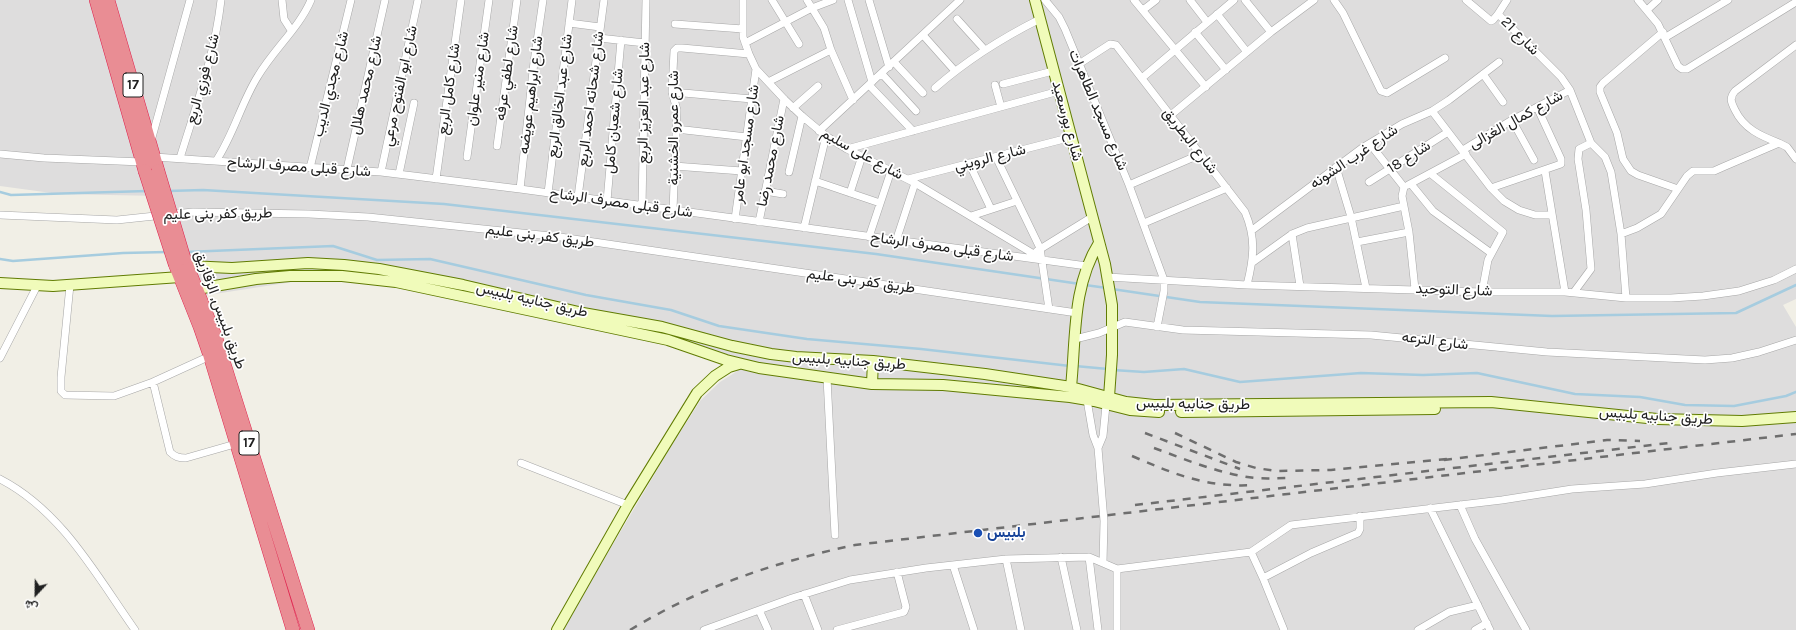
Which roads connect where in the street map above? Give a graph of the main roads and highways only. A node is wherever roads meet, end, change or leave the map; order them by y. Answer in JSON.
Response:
{"nodes":[{"id":1,"x":96,"y":0,"type":"edge"},
{"id":2,"x":108,"y":0,"type":"edge"},
{"id":3,"x":1034,"y":0,"type":"edge"},
{"id":4,"x":150,"y":161,"type":"junction"},
{"id":5,"x":1099,"y":243,"type":"junction"},
{"id":6,"x":182,"y":266,"type":"junction"},
{"id":7,"x":0,"y":283,"type":"edge"},
{"id":8,"x":463,"y":284,"type":"junction"},
{"id":9,"x":196,"y":289,"type":"junction"},
{"id":10,"x":461,"y":295,"type":"junction"},
{"id":11,"x":732,"y":346,"type":"junction"},
{"id":12,"x":726,"y":360,"type":"junction"},
{"id":13,"x":873,"y":361,"type":"junction"},
{"id":14,"x":739,"y":364,"type":"junction"},
{"id":15,"x":1072,"y":383,"type":"junction"},
{"id":16,"x":872,"y":384,"type":"junction"},
{"id":17,"x":1107,"y":401,"type":"junction"},
{"id":18,"x":1796,"y":418,"type":"edge"},
{"id":19,"x":293,"y":630,"type":"edge"},
{"id":20,"x":308,"y":630,"type":"edge"},
{"id":21,"x":557,"y":630,"type":"edge"}],
"edges":[{"from":1,"to":4,"type":"highway","name":"طريق بلبيس, الزقازيق","number":"17"},
{"from":2,"to":4,"type":"highway","name":"طريق بلبيس, الزقازيق","number":"17"},
{"from":3,"to":5,"type":"main road","name":"شارع بورسعيد"},
{"from":4,"to":6,"type":"highway","name":"طريق بلبيس, الزقازيق","number":"17","bridge":true},
{"from":5,"to":15,"type":"main road"},
{"from":5,"to":17,"type":"main road","name":"شارع بورسعيد"},
{"from":6,"to":7,"type":"main road","name":"طريق جنابيه بلبيس"},
{"from":6,"to":8,"type":"main road","name":"طريق جنابيه بلبيس"},
{"from":6,"to":9,"type":"highway","name":"طريق بلبيس, الزقازيق","number":"17"},
{"from":6,"to":19,"type":"highway","name":"طريق بلبيس, الزقازيق","number":"17"},
{"from":8,"to":10,"type":"main road"},
{"from":8,"to":11,"type":"main road","name":"طريق جنابيه بلبيس"},
{"from":9,"to":10,"type":"main road","name":"طريق جنابيه بلبيس"},
{"from":9,"to":20,"type":"highway","name":"طريق بلبيس, الزقازيق","number":"17"},
{"from":10,"to":12,"type":"main road","name":"طريق جنابيه بلبيس"},
{"from":11,"to":12,"type":"main road"},
{"from":11,"to":13,"type":"main road","name":"طريق جنابيه بلبيس"},
{"from":12,"to":14,"type":"main road","name":"طريق جنابيه بلبيس"},
{"from":13,"to":15,"type":"main road","name":"طريق جنابيه بلبيس"},
{"from":13,"to":16,"type":"main road"},
{"from":14,"to":16,"type":"main road","name":"طريق جنابيه بلبيس"},
{"from":14,"to":21,"type":"main road"},
{"from":15,"to":17,"type":"main road","name":"طريق جنابيه بلبيس"},
{"from":16,"to":17,"type":"main road","name":"طريق جنابيه بلبيس"},
{"from":17,"to":18,"type":"main road","name":"طريق جنابيه بلبيس"}]}
